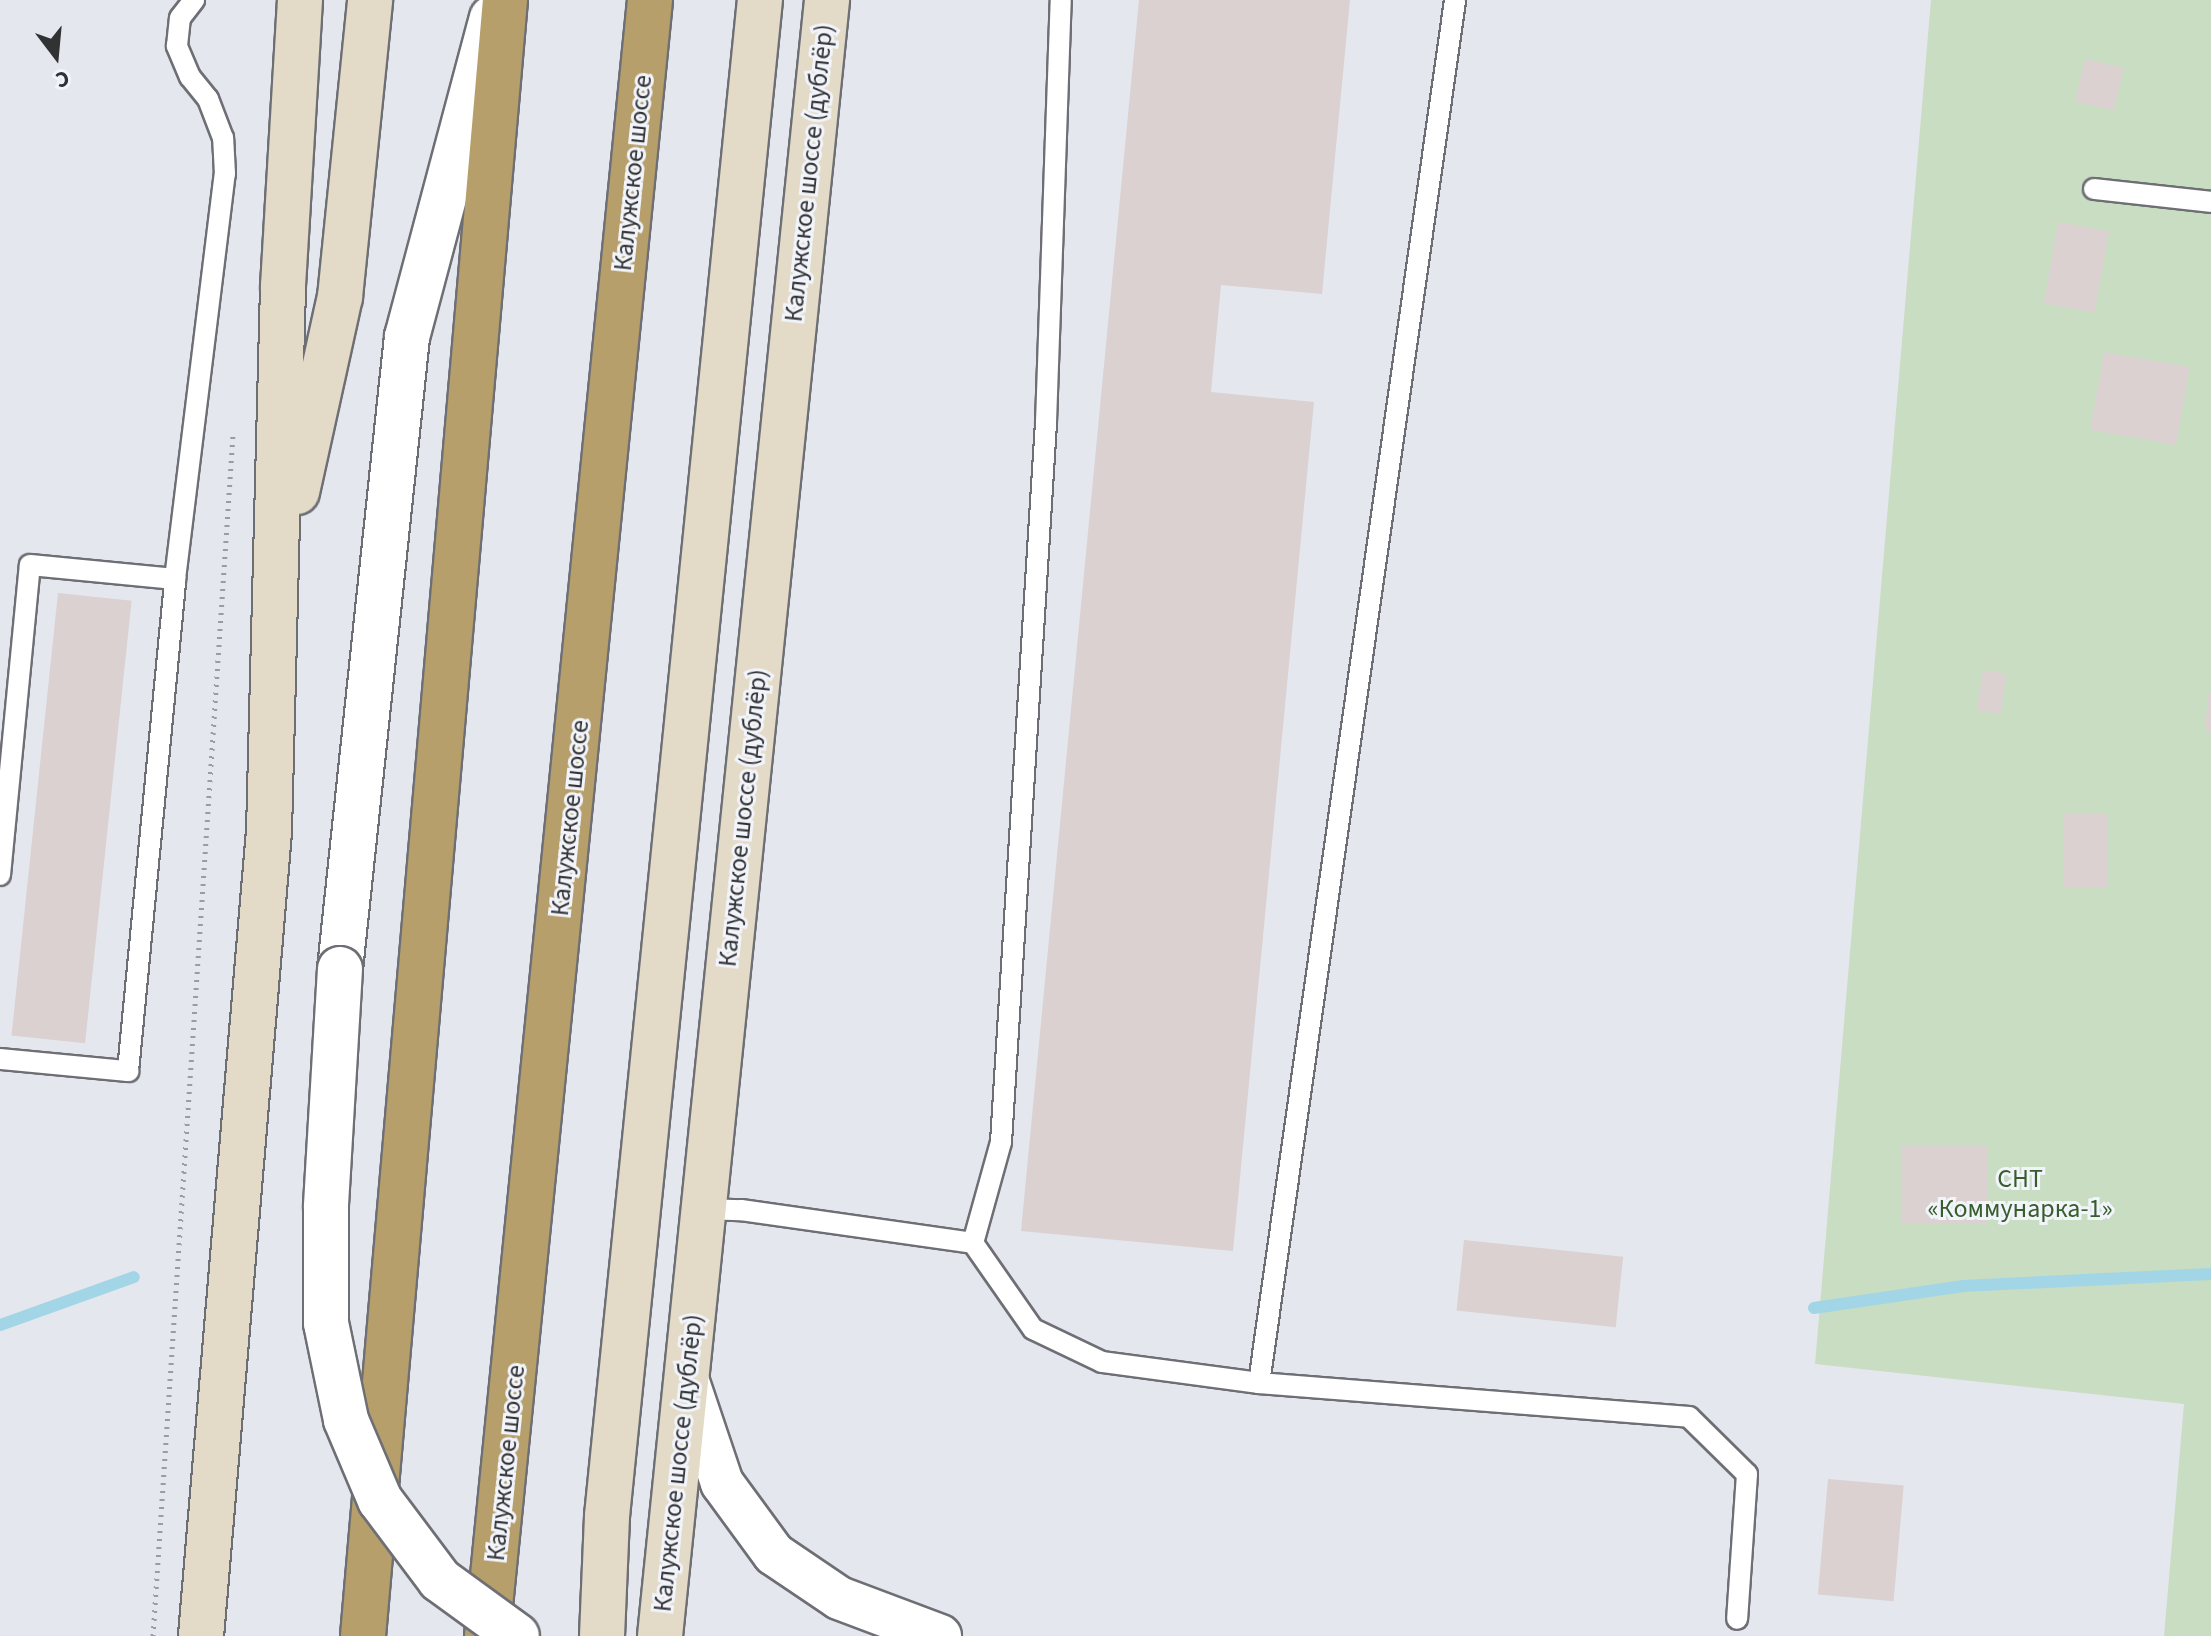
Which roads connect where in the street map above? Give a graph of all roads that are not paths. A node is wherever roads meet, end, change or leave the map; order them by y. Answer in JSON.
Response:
{"nodes":[{"id":1,"x":194,"y":0,"type":"edge"},
{"id":2,"x":300,"y":0,"type":"edge"},
{"id":3,"x":370,"y":0,"type":"edge"},
{"id":4,"x":496,"y":0,"type":"edge"},
{"id":5,"x":505,"y":0,"type":"edge"},
{"id":6,"x":650,"y":0,"type":"edge"},
{"id":7,"x":760,"y":0,"type":"edge"},
{"id":8,"x":827,"y":0,"type":"edge"},
{"id":9,"x":1061,"y":0,"type":"edge"},
{"id":10,"x":1455,"y":0,"type":"edge"},
{"id":11,"x":2094,"y":189,"type":"dead end"},
{"id":12,"x":2211,"y":202,"type":"edge"},
{"id":13,"x":175,"y":579,"type":"junction"},
{"id":14,"x":275,"y":592,"type":"junction"},
{"id":15,"x":0,"y":875,"type":"edge"},
{"id":16,"x":0,"y":1059,"type":"edge"},
{"id":17,"x":703,"y":1209,"type":"junction"},
{"id":18,"x":973,"y":1243,"type":"junction"},
{"id":19,"x":686,"y":1376,"type":"junction"},
{"id":20,"x":1259,"y":1383,"type":"junction"},
{"id":21,"x":371,"y":1560,"type":"junction"},
{"id":22,"x":1737,"y":1619,"type":"dead end"},
{"id":23,"x":201,"y":1636,"type":"edge"},
{"id":24,"x":352,"y":1636,"type":"edge"},
{"id":25,"x":363,"y":1636,"type":"edge"},
{"id":26,"x":487,"y":1636,"type":"edge"},
{"id":27,"x":517,"y":1636,"type":"edge"},
{"id":28,"x":602,"y":1636,"type":"edge"},
{"id":29,"x":660,"y":1636,"type":"edge"},
{"id":30,"x":940,"y":1636,"type":"edge"}],
"edges":[{"from":1,"to":13,"type":"lane"},
{"from":2,"to":14,"type":"main road"},
{"from":3,"to":14,"type":"main road"},
{"from":4,"to":27,"type":"street","bridge":true},
{"from":5,"to":21,"type":"highway"},
{"from":6,"to":26,"type":"highway","name":"Калужское шоссе"},
{"from":7,"to":28,"type":"main road"},
{"from":8,"to":17,"type":"main road","name":"Калужское шоссе (дублёр)"},
{"from":9,"to":18,"type":"lane"},
{"from":10,"to":20,"type":"lane"},
{"from":11,"to":12,"type":"lane"},
{"from":13,"to":15,"type":"lane"},
{"from":13,"to":16,"type":"lane"},
{"from":14,"to":23,"type":"main road"},
{"from":17,"to":18,"type":"lane"},
{"from":17,"to":19,"type":"main road","name":"Калужское шоссе (дублёр)"},
{"from":18,"to":20,"type":"lane"},
{"from":19,"to":29,"type":"main road","name":"Калужское шоссе (дублёр)"},
{"from":19,"to":30,"type":"street"},
{"from":20,"to":22,"type":"lane"},
{"from":21,"to":24,"type":"main road"},
{"from":21,"to":25,"type":"highway"}]}
